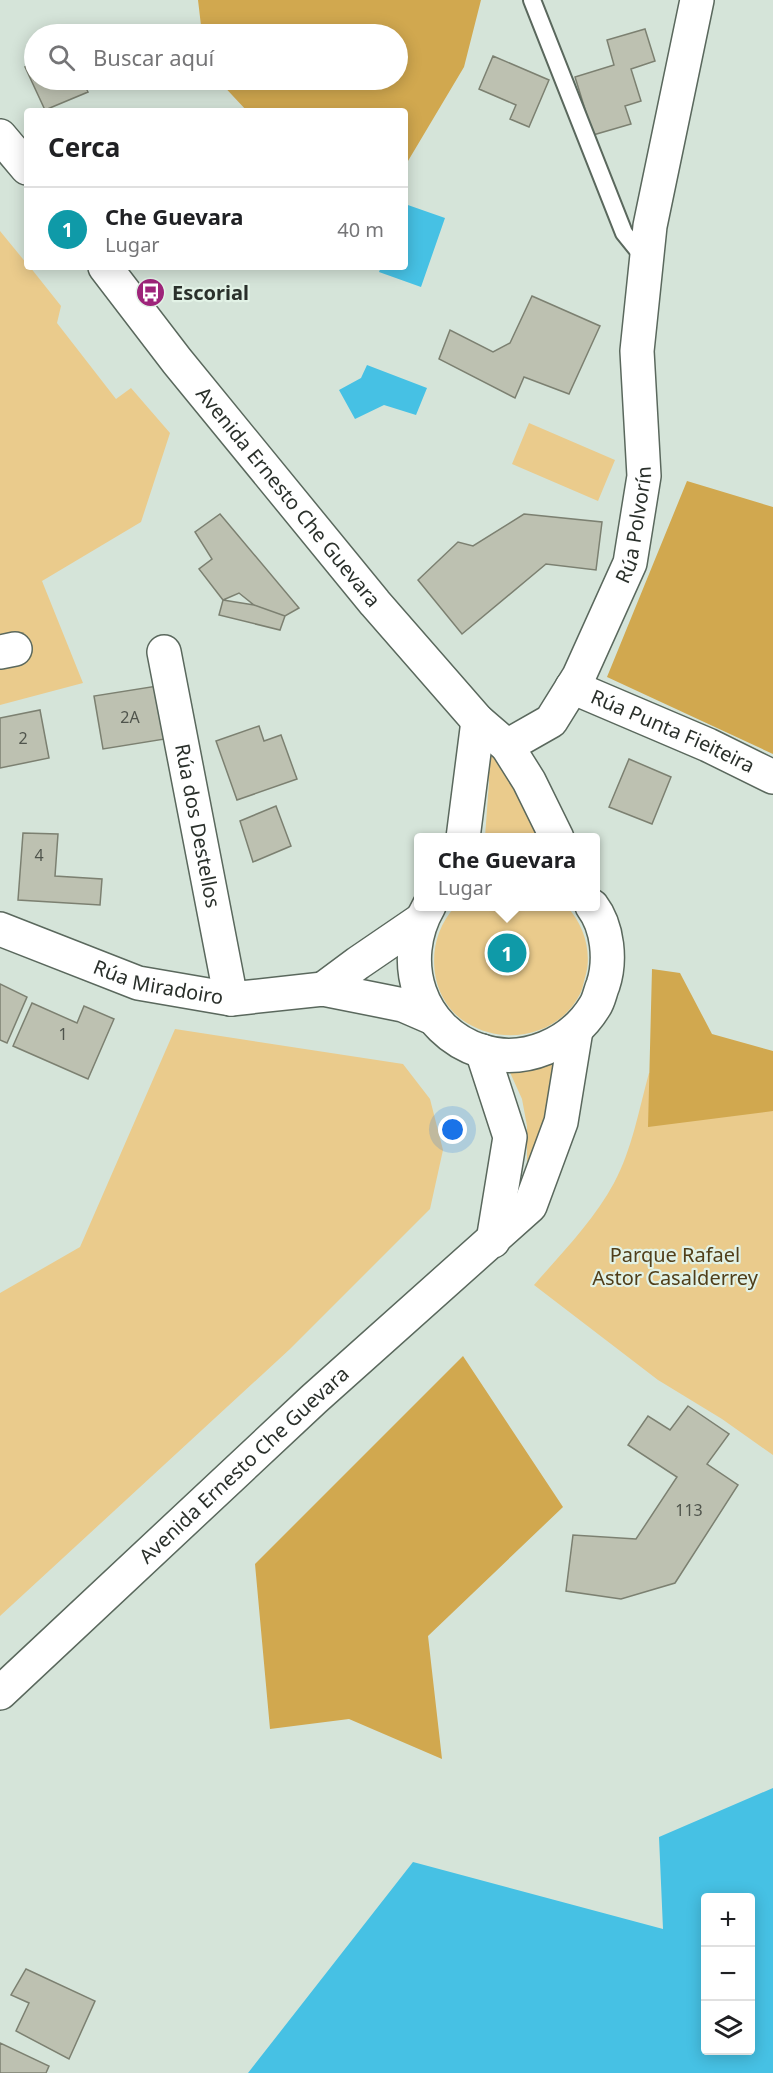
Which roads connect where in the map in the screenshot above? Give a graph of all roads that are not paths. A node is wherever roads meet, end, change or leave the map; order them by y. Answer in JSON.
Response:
{"nodes":[{"id":1,"x":532,"y":0,"type":"edge"},
{"id":2,"x":697,"y":0,"type":"edge"},
{"id":3,"x":0,"y":136,"type":"edge"},
{"id":4,"x":24,"y":164,"type":"edge"},
{"id":5,"x":646,"y":261,"type":"junction"},
{"id":6,"x":107,"y":270,"type":"edge"},
{"id":7,"x":164,"y":652,"type":"dead end"},
{"id":8,"x":572,"y":687,"type":"junction"},
{"id":9,"x":478,"y":721,"type":"junction"},
{"id":10,"x":507,"y":746,"type":"junction"},
{"id":11,"x":773,"y":777,"type":"edge"},
{"id":12,"x":464,"y":833,"type":"edge"},
{"id":13,"x":555,"y":833,"type":"edge"},
{"id":14,"x":596,"y":911,"type":"edge"},
{"id":15,"x":425,"y":913,"type":"edge"},
{"id":16,"x":0,"y":929,"type":"edge"},
{"id":17,"x":323,"y":989,"type":"junction"},
{"id":18,"x":231,"y":999,"type":"junction"},
{"id":19,"x":433,"y":1018,"type":"junction"},
{"id":20,"x":576,"y":1030,"type":"junction"},
{"id":21,"x":482,"y":1052,"type":"junction"},
{"id":22,"x":493,"y":1240,"type":"junction"},
{"id":23,"x":0,"y":1693,"type":"edge"}],
"edges":[{"from":1,"to":5,"type":"lane"},
{"from":2,"to":5,"type":"main road","name":"Rúa Polvorín"},
{"from":3,"to":4,"type":"main road"},
{"from":5,"to":8,"type":"main road","name":"Rúa Polvorín"},
{"from":6,"to":9,"type":"main road","name":"Avenida Ernesto Che Guevara"},
{"from":7,"to":18,"type":"main road","name":"Rúa dos Destellos"},
{"from":8,"to":10,"type":"main road","name":"Rúa Polvorín"},
{"from":8,"to":11,"type":"main road","name":"Rúa Punta Fieiteira"},
{"from":9,"to":10,"type":"main road","name":"Avenida Ernesto Che Guevara"},
{"from":9,"to":12,"type":"main road"},
{"from":10,"to":13,"type":"main road","name":"Avenida Ernesto Che Guevara"},
{"from":14,"to":20,"type":"main road"},
{"from":15,"to":17,"type":"main road"},
{"from":15,"to":19,"type":"main road"},
{"from":16,"to":18,"type":"main road","name":"Rúa Miradoiro"},
{"from":17,"to":18,"type":"main road","name":"Rúa Miradoiro"},
{"from":17,"to":19,"type":"main road","name":"Rúa Miradoiro"},
{"from":19,"to":21,"type":"main road"},
{"from":20,"to":21,"type":"main road"},
{"from":20,"to":22,"type":"main road","name":"Avenida Ernesto Che Guevara"},
{"from":21,"to":22,"type":"main road"},
{"from":22,"to":23,"type":"main road","name":"Avenida Ernesto Che Guevara"}]}
